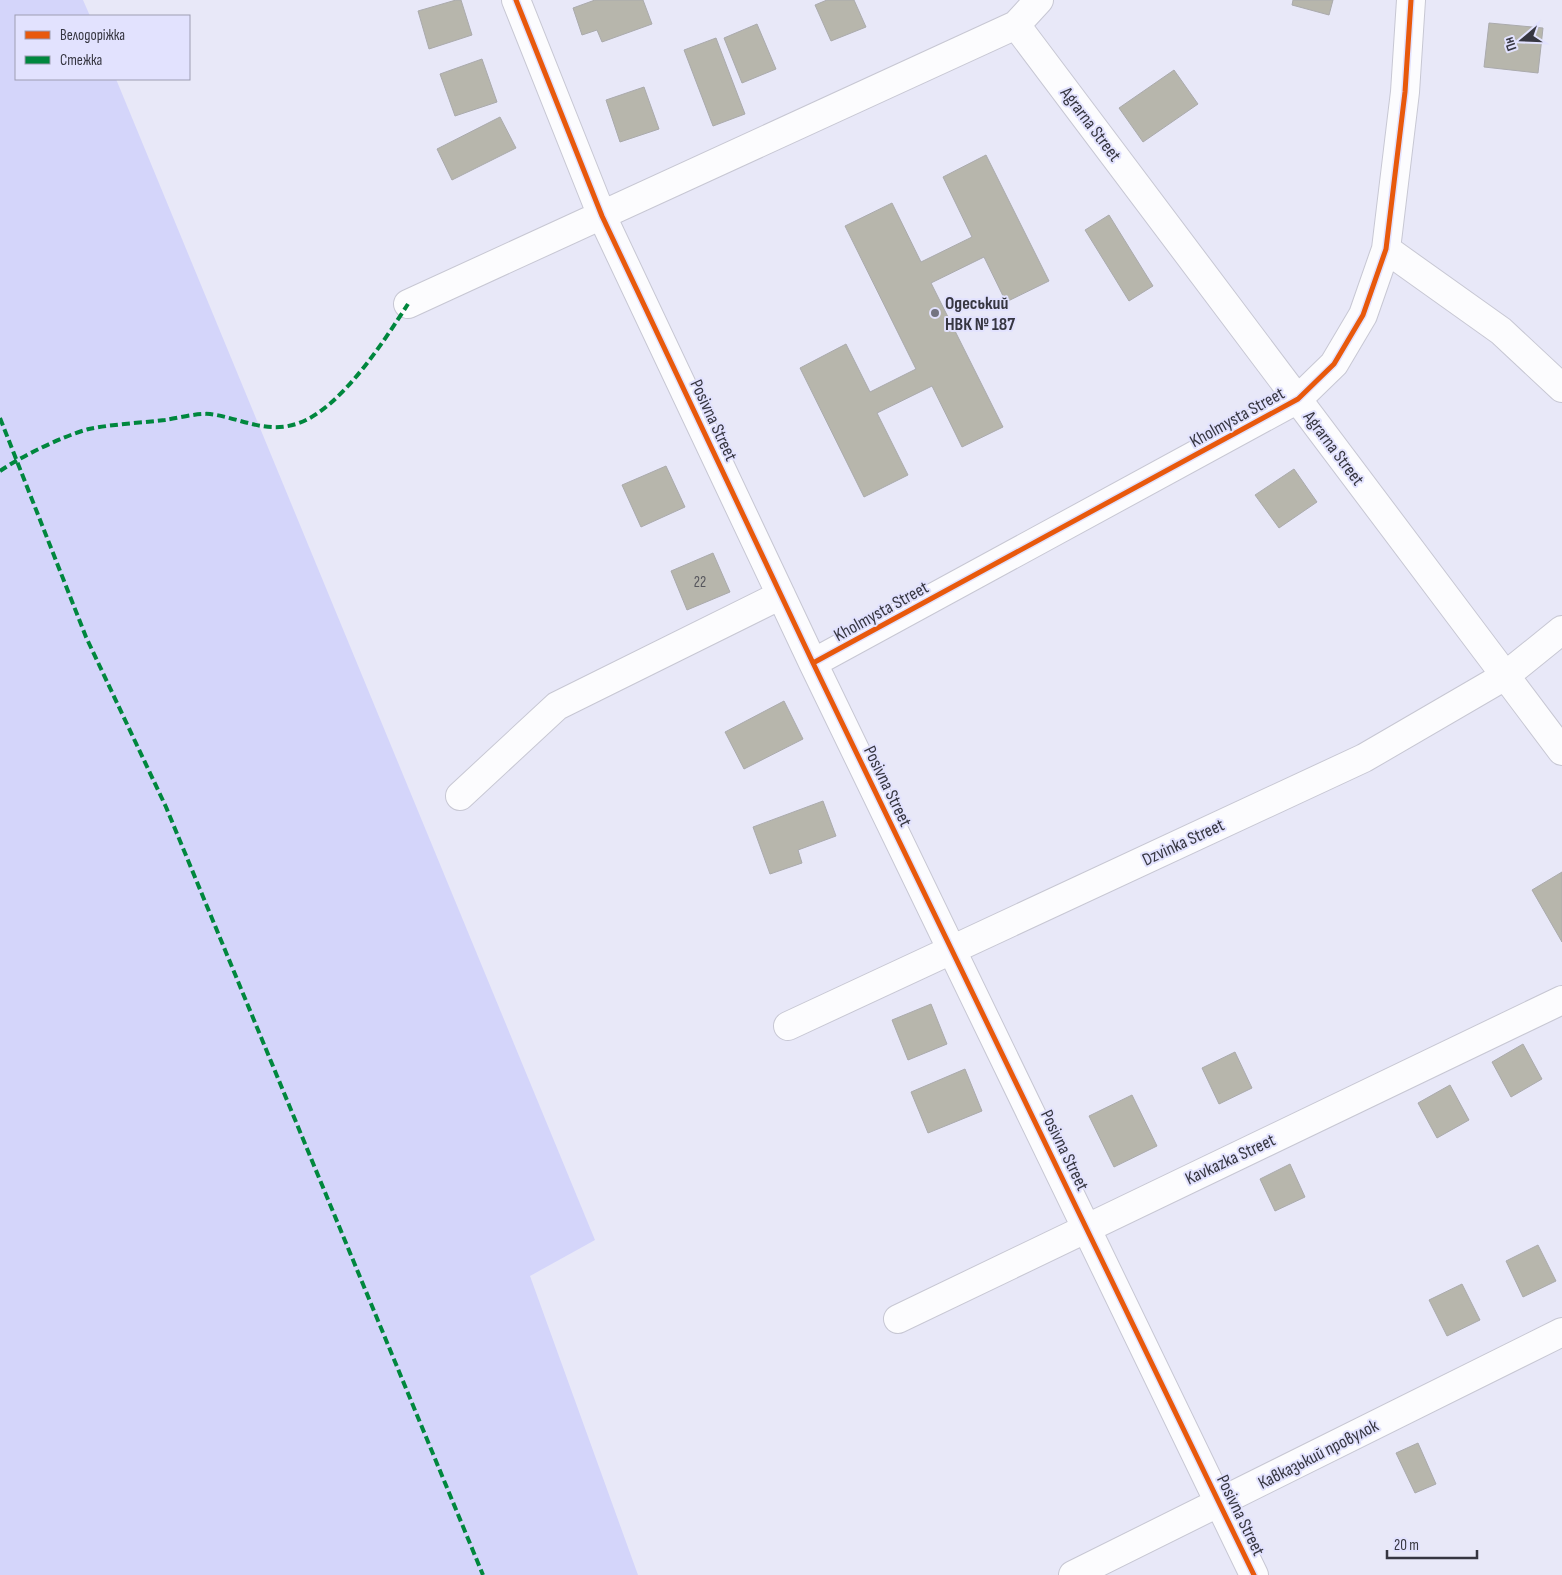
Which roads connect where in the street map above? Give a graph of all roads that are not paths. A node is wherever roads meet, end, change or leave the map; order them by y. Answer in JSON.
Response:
{"nodes":[{"id":1,"x":516,"y":0,"type":"edge"},
{"id":2,"x":1039,"y":0,"type":"edge"},
{"id":3,"x":1411,"y":0,"type":"edge"},
{"id":4,"x":1016,"y":25,"type":"junction"},
{"id":5,"x":602,"y":216,"type":"junction"},
{"id":6,"x":1386,"y":249,"type":"junction"},
{"id":7,"x":408,"y":304,"type":"dead end"},
{"id":8,"x":1562,"y":388,"type":"edge"},
{"id":9,"x":1298,"y":400,"type":"junction"},
{"id":10,"x":781,"y":595,"type":"junction"},
{"id":11,"x":1562,"y":630,"type":"edge"},
{"id":12,"x":813,"y":663,"type":"junction"},
{"id":13,"x":1505,"y":676,"type":"junction"},
{"id":14,"x":1562,"y":751,"type":"edge"},
{"id":15,"x":460,"y":796,"type":"dead end"},
{"id":16,"x":952,"y":950,"type":"junction"},
{"id":17,"x":1562,"y":1000,"type":"edge"},
{"id":18,"x":788,"y":1026,"type":"dead end"},
{"id":19,"x":1087,"y":1227,"type":"junction"},
{"id":20,"x":898,"y":1319,"type":"dead end"},
{"id":21,"x":1562,"y":1332,"type":"edge"},
{"id":22,"x":1219,"y":1503,"type":"junction"},
{"id":23,"x":1072,"y":1575,"type":"edge"},
{"id":24,"x":1254,"y":1575,"type":"edge"}],
"edges":[{"from":1,"to":5,"type":"street","name":"Posivna Street"},
{"from":2,"to":4,"type":"street"},
{"from":3,"to":6,"type":"street","name":"Kholmysta Street"},
{"from":4,"to":5,"type":"street"},
{"from":4,"to":9,"type":"street","name":"Agrarna Street"},
{"from":5,"to":7,"type":"street"},
{"from":5,"to":10,"type":"street","name":"Posivna Street"},
{"from":6,"to":8,"type":"street"},
{"from":6,"to":9,"type":"street","name":"Kholmysta Street"},
{"from":9,"to":12,"type":"street","name":"Kholmysta Street"},
{"from":9,"to":13,"type":"street","name":"Agrarna Street"},
{"from":10,"to":12,"type":"street","name":"Posivna Street"},
{"from":10,"to":15,"type":"street"},
{"from":11,"to":13,"type":"street","name":"Dzvinka Street"},
{"from":12,"to":16,"type":"street","name":"Posivna Street"},
{"from":13,"to":14,"type":"street","name":"Agrarna Street"},
{"from":13,"to":16,"type":"street","name":"Dzvinka Street"},
{"from":16,"to":18,"type":"street","name":"Dzvinka Street"},
{"from":16,"to":19,"type":"street","name":"Posivna Street"},
{"from":17,"to":19,"type":"street","name":"Kavkazka Street"},
{"from":19,"to":20,"type":"street","name":"Kavkazka Street"},
{"from":19,"to":22,"type":"street","name":"Posivna Street"},
{"from":21,"to":22,"type":"street","name":"Кавказький провулок"},
{"from":22,"to":23,"type":"street","name":"Кавказький провулок"},
{"from":22,"to":24,"type":"street","name":"Posivna Street"}]}
